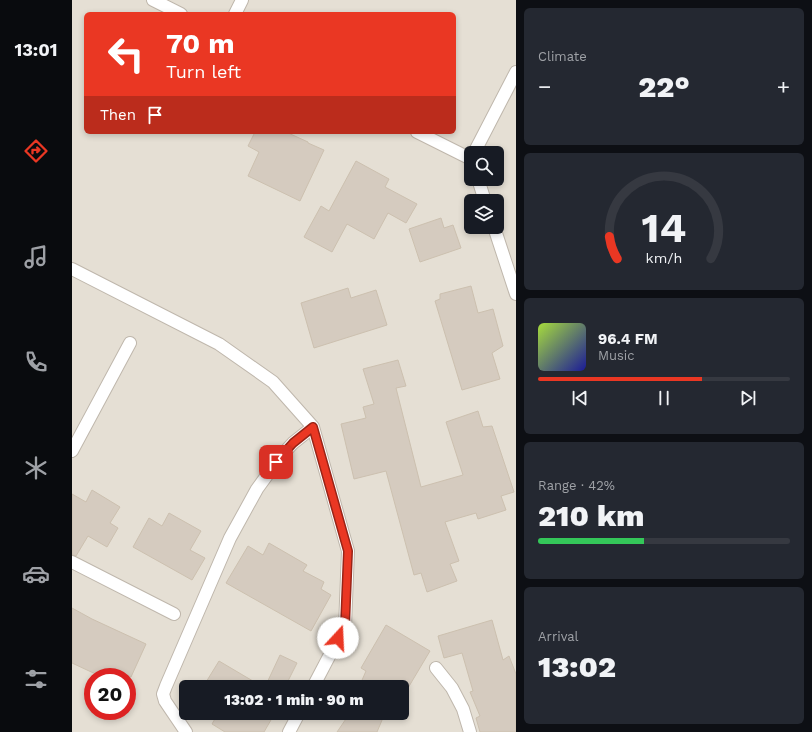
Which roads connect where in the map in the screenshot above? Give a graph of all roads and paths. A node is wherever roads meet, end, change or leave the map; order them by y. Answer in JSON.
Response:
{"nodes":[{"id":1,"x":153,"y":0,"type":"edge"},
{"id":2,"x":242,"y":0,"type":"edge"},
{"id":3,"x":177,"y":12,"type":"edge"},
{"id":4,"x":235,"y":12,"type":"edge"},
{"id":5,"x":516,"y":72,"type":"edge"},
{"id":6,"x":421,"y":134,"type":"edge"},
{"id":7,"x":478,"y":146,"type":"edge"},
{"id":8,"x":464,"y":156,"type":"edge"},
{"id":9,"x":496,"y":234,"type":"edge"},
{"id":10,"x":72,"y":269,"type":"edge"},
{"id":11,"x":516,"y":294,"type":"edge"},
{"id":12,"x":130,"y":343,"type":"dead end"},
{"id":13,"x":313,"y":427,"type":"junction"},
{"id":14,"x":72,"y":451,"type":"edge"},
{"id":15,"x":72,"y":562,"type":"edge"},
{"id":16,"x":174,"y":614,"type":"dead end"},
{"id":17,"x":436,"y":668,"type":"dead end"},
{"id":18,"x":316,"y":680,"type":"edge"},
{"id":19,"x":295,"y":720,"type":"edge"},
{"id":20,"x":186,"y":732,"type":"edge"},
{"id":21,"x":289,"y":732,"type":"edge"},
{"id":22,"x":470,"y":732,"type":"edge"}],
"edges":[{"from":1,"to":3,"type":"lane"},
{"from":2,"to":4,"type":"lane"},
{"from":5,"to":7,"type":"lane"},
{"from":6,"to":8,"type":"lane"},
{"from":9,"to":11,"type":"lane"},
{"from":10,"to":13,"type":"lane"},
{"from":12,"to":14,"type":"lane"},
{"from":13,"to":18,"type":"lane"},
{"from":13,"to":20,"type":"lane"},
{"from":15,"to":16,"type":"lane"},
{"from":17,"to":22,"type":"lane"},
{"from":19,"to":21,"type":"lane"}]}
